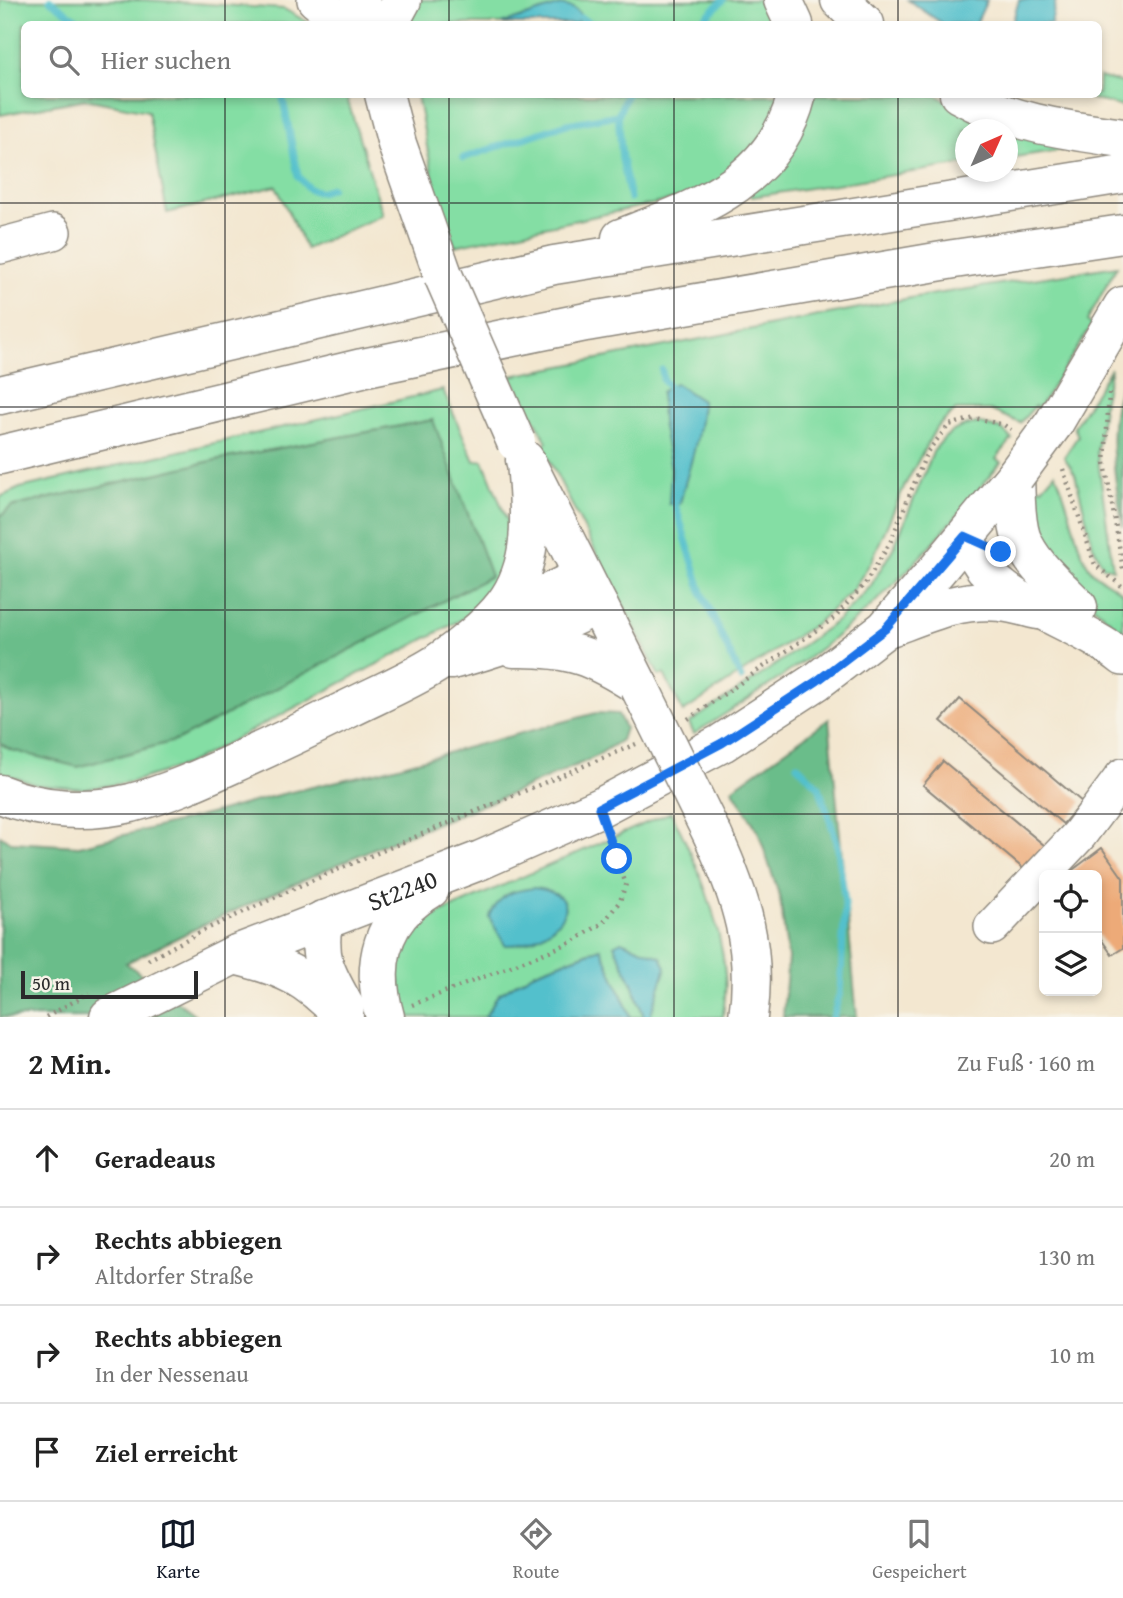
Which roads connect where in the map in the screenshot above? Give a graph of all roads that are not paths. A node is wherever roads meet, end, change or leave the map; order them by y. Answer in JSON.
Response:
{"nodes":[{"id":1,"x":316,"y":0,"type":"edge"},
{"id":2,"x":360,"y":0,"type":"edge"},
{"id":3,"x":402,"y":0,"type":"edge"},
{"id":4,"x":783,"y":0,"type":"edge"},
{"id":5,"x":840,"y":0,"type":"edge"},
{"id":6,"x":341,"y":21,"type":"edge"},
{"id":7,"x":365,"y":21,"type":"edge"},
{"id":8,"x":391,"y":21,"type":"edge"},
{"id":9,"x":793,"y":21,"type":"edge"},
{"id":10,"x":862,"y":21,"type":"edge"},
{"id":11,"x":385,"y":98,"type":"edge"},
{"id":12,"x":796,"y":98,"type":"edge"},
{"id":13,"x":966,"y":98,"type":"edge"},
{"id":14,"x":1123,"y":138,"type":"edge"},
{"id":15,"x":1123,"y":174,"type":"edge"},
{"id":16,"x":53,"y":232,"type":"dead end"},
{"id":17,"x":1123,"y":234,"type":"edge"},
{"id":18,"x":0,"y":246,"type":"edge"},
{"id":19,"x":554,"y":265,"type":"junction"},
{"id":20,"x":1121,"y":310,"type":"edge"},
{"id":21,"x":0,"y":395,"type":"edge"},
{"id":22,"x":151,"y":420,"type":"junction"},
{"id":23,"x":521,"y":452,"type":"junction"},
{"id":24,"x":0,"y":455,"type":"edge"},
{"id":25,"x":1015,"y":476,"type":"junction"},
{"id":26,"x":0,"y":482,"type":"edge"},
{"id":27,"x":965,"y":536,"type":"junction"},
{"id":28,"x":591,"y":590,"type":"junction"},
{"id":29,"x":1078,"y":607,"type":"junction"},
{"id":30,"x":1038,"y":610,"type":"junction"},
{"id":31,"x":885,"y":629,"type":"junction"},
{"id":32,"x":492,"y":636,"type":"junction"},
{"id":33,"x":1114,"y":651,"type":"edge"},
{"id":34,"x":639,"y":686,"type":"junction"},
{"id":35,"x":1123,"y":776,"type":"edge"},
{"id":36,"x":0,"y":794,"type":"edge"},
{"id":37,"x":481,"y":860,"type":"junction"},
{"id":38,"x":333,"y":916,"type":"junction"},
{"id":39,"x":992,"y":927,"type":"dead end"},
{"id":40,"x":234,"y":955,"type":"junction"},
{"id":41,"x":102,"y":1004,"type":"edge"},
{"id":42,"x":382,"y":1009,"type":"edge"},
{"id":43,"x":344,"y":1017,"type":"edge"},
{"id":44,"x":748,"y":1017,"type":"edge"}],
"edges":[{"from":1,"to":6,"type":"street"},
{"from":2,"to":7,"type":"main road"},
{"from":3,"to":8,"type":"main road"},
{"from":4,"to":9,"type":"main road"},
{"from":5,"to":10,"type":"main road"},
{"from":11,"to":23,"type":"main road","bridge":true},
{"from":12,"to":19,"type":"main road"},
{"from":13,"to":14,"type":"main road"},
{"from":15,"to":19,"type":"main road"},
{"from":16,"to":18,"type":"street"},
{"from":17,"to":22,"type":"main road"},
{"from":19,"to":21,"type":"main road"},
{"from":20,"to":25,"type":"main road","bridge":true},
{"from":22,"to":24,"type":"main road"},
{"from":22,"to":26,"type":"main road"},
{"from":23,"to":28,"type":"main road"},
{"from":23,"to":32,"type":"main road"},
{"from":25,"to":27,"type":"main road"},
{"from":25,"to":29,"type":"main road"},
{"from":27,"to":29,"type":"street"},
{"from":27,"to":30,"type":"street"},
{"from":27,"to":31,"type":"main road"},
{"from":28,"to":32,"type":"main road"},
{"from":28,"to":34,"type":"main road"},
{"from":29,"to":33,"type":"street"},
{"from":30,"to":31,"type":"main road"},
{"from":30,"to":33,"type":"street"},
{"from":31,"to":37,"type":"main road"},
{"from":32,"to":34,"type":"main road"},
{"from":32,"to":36,"type":"main road"},
{"from":34,"to":44,"type":"main road","bridge":true},
{"from":35,"to":39,"type":"street"},
{"from":37,"to":38,"type":"main road","name":"St2240"},
{"from":37,"to":42,"type":"main road"},
{"from":38,"to":40,"type":"main road","name":"St2240"},
{"from":38,"to":42,"type":"main road"},
{"from":40,"to":41,"type":"main road","name":"St2240"},
{"from":40,"to":43,"type":"main road"}]}
